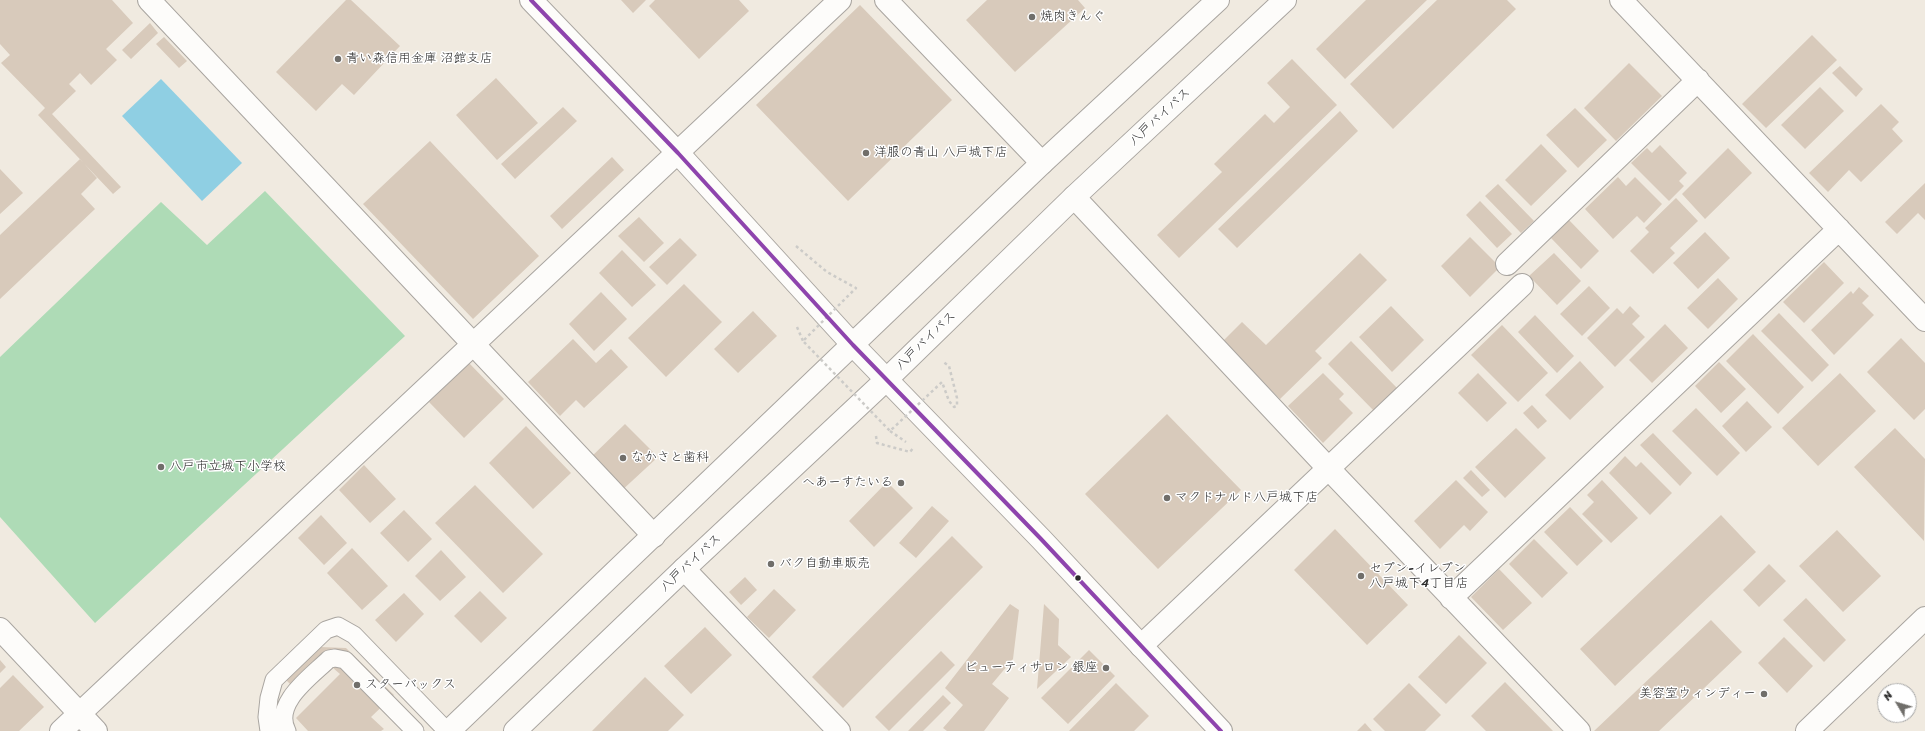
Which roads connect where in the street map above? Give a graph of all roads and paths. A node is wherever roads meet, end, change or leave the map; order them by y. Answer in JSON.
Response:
{"nodes":[{"id":1,"x":150,"y":0,"type":"edge"},
{"id":2,"x":531,"y":0,"type":"edge"},
{"id":3,"x":840,"y":0,"type":"edge"},
{"id":4,"x":886,"y":0,"type":"edge"},
{"id":5,"x":1218,"y":0,"type":"edge"},
{"id":6,"x":1285,"y":0,"type":"edge"},
{"id":7,"x":1621,"y":0,"type":"edge"},
{"id":8,"x":1698,"y":80,"type":"junction"},
{"id":9,"x":678,"y":153,"type":"junction"},
{"id":10,"x":1042,"y":163,"type":"junction"},
{"id":11,"x":1074,"y":196,"type":"junction"},
{"id":12,"x":1839,"y":229,"type":"junction"},
{"id":13,"x":796,"y":246,"type":"dead end"},
{"id":14,"x":1508,"y":264,"type":"dead end"},
{"id":15,"x":1522,"y":284,"type":"dead end"},
{"id":16,"x":1925,"y":320,"type":"edge"},
{"id":17,"x":473,"y":343,"type":"junction"},
{"id":18,"x":853,"y":345,"type":"junction"},
{"id":19,"x":942,"y":361,"type":"dead end"},
{"id":20,"x":887,"y":380,"type":"junction"},
{"id":21,"x":890,"y":431,"type":"junction"},
{"id":22,"x":876,"y":436,"type":"dead end"},
{"id":23,"x":1328,"y":468,"type":"junction"},
{"id":24,"x":654,"y":536,"type":"junction"},
{"id":25,"x":684,"y":569,"type":"junction"},
{"id":26,"x":1451,"y":598,"type":"junction"},
{"id":27,"x":1925,"y":618,"type":"edge"},
{"id":28,"x":0,"y":629,"type":"edge"},
{"id":29,"x":1141,"y":646,"type":"junction"},
{"id":30,"x":80,"y":714,"type":"junction"},
{"id":31,"x":61,"y":731,"type":"edge"},
{"id":32,"x":96,"y":731,"type":"edge"},
{"id":33,"x":269,"y":731,"type":"edge"},
{"id":34,"x":288,"y":731,"type":"edge"},
{"id":35,"x":415,"y":731,"type":"edge"},
{"id":36,"x":448,"y":731,"type":"edge"},
{"id":37,"x":515,"y":731,"type":"edge"},
{"id":38,"x":839,"y":731,"type":"edge"},
{"id":39,"x":1221,"y":731,"type":"edge"},
{"id":40,"x":1579,"y":731,"type":"edge"},
{"id":41,"x":1806,"y":731,"type":"edge"}],
"edges":[{"from":1,"to":17,"type":"main road"},
{"from":2,"to":9,"type":"main road"},
{"from":3,"to":9,"type":"main road"},
{"from":4,"to":10,"type":"main road"},
{"from":5,"to":10,"type":"main road"},
{"from":6,"to":11,"type":"main road","name":"八戸バイパス"},
{"from":7,"to":8,"type":"main road"},
{"from":8,"to":12,"type":"main road"},
{"from":8,"to":14,"type":"main road"},
{"from":9,"to":17,"type":"main road"},
{"from":9,"to":18,"type":"main road"},
{"from":10,"to":18,"type":"main road"},
{"from":11,"to":20,"type":"main road","name":"八戸バイパス"},
{"from":11,"to":23,"type":"main road"},
{"from":12,"to":16,"type":"main road"},
{"from":12,"to":26,"type":"main road"},
{"from":13,"to":21,"type":"path","bridge":true},
{"from":15,"to":23,"type":"main road"},
{"from":17,"to":24,"type":"main road"},
{"from":17,"to":30,"type":"main road"},
{"from":18,"to":20,"type":"main road"},
{"from":18,"to":24,"type":"main road"},
{"from":19,"to":21,"type":"path","bridge":true},
{"from":20,"to":25,"type":"main road","name":"八戸バイパス"},
{"from":20,"to":29,"type":"main road"},
{"from":21,"to":22,"type":"path"},
{"from":23,"to":26,"type":"main road"},
{"from":23,"to":29,"type":"main road"},
{"from":24,"to":36,"type":"main road"},
{"from":25,"to":37,"type":"main road","name":"八戸バイパス"},
{"from":25,"to":38,"type":"main road"},
{"from":26,"to":40,"type":"main road"},
{"from":27,"to":41,"type":"main road"},
{"from":28,"to":30,"type":"main road"},
{"from":29,"to":39,"type":"main road"},
{"from":30,"to":31,"type":"main road"},
{"from":30,"to":32,"type":"main road"},
{"from":33,"to":36,"type":"lane"},
{"from":34,"to":35,"type":"lane"}]}
